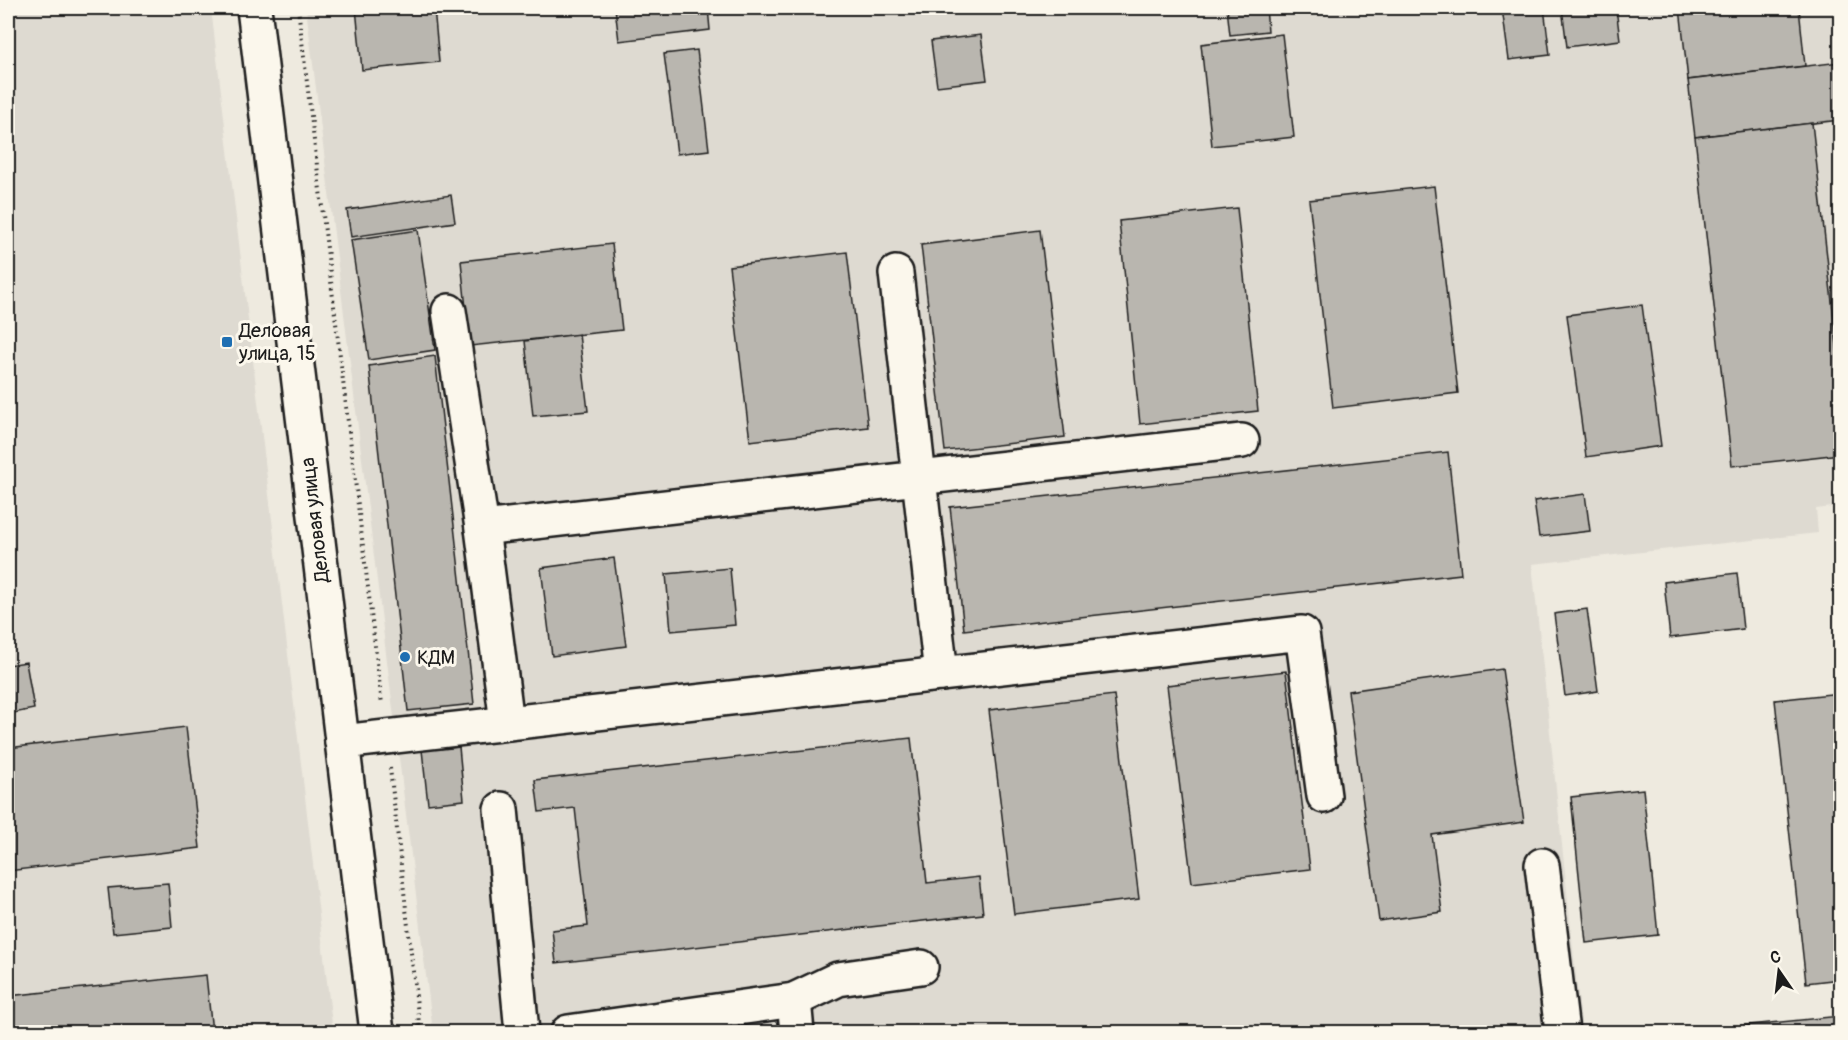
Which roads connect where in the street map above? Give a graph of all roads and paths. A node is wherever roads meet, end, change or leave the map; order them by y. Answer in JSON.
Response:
{"nodes":[{"id":1,"x":254,"y":8,"type":"edge"},
{"id":2,"x":298,"y":8,"type":"edge"},
{"id":3,"x":896,"y":273,"type":"dead end"},
{"id":4,"x":449,"y":311,"type":"dead end"},
{"id":5,"x":1242,"y":441,"type":"dead end"},
{"id":6,"x":919,"y":478,"type":"junction"},
{"id":7,"x":482,"y":528,"type":"junction"},
{"id":8,"x":941,"y":674,"type":"junction"},
{"id":9,"x":507,"y":723,"type":"junction"},
{"id":10,"x":386,"y":737,"type":"junction"},
{"id":11,"x":342,"y":742,"type":"junction"},
{"id":12,"x":1324,"y":796,"type":"dead end"},
{"id":13,"x":501,"y":809,"type":"dead end"},
{"id":14,"x":1542,"y":865,"type":"dead end"},
{"id":15,"x":921,"y":967,"type":"dead end"},
{"id":16,"x":794,"y":1000,"type":"junction"},
{"id":17,"x":377,"y":1032,"type":"edge"},
{"id":18,"x":420,"y":1032,"type":"edge"},
{"id":19,"x":522,"y":1032,"type":"edge"},
{"id":20,"x":568,"y":1032,"type":"edge"},
{"id":21,"x":797,"y":1032,"type":"edge"},
{"id":22,"x":1562,"y":1032,"type":"edge"}],
"edges":[{"from":1,"to":11,"type":"street","name":"Деловая улица"},
{"from":2,"to":10,"type":"path"},
{"from":3,"to":6,"type":"street"},
{"from":4,"to":7,"type":"street"},
{"from":5,"to":6,"type":"street"},
{"from":6,"to":7,"type":"street"},
{"from":6,"to":8,"type":"street"},
{"from":7,"to":9,"type":"street"},
{"from":8,"to":9,"type":"street"},
{"from":8,"to":12,"type":"street"},
{"from":9,"to":10,"type":"street"},
{"from":10,"to":11,"type":"street"},
{"from":10,"to":18,"type":"path"},
{"from":11,"to":17,"type":"street","name":"Деловая улица"},
{"from":13,"to":19,"type":"street"},
{"from":14,"to":22,"type":"street"},
{"from":15,"to":16,"type":"street"},
{"from":16,"to":20,"type":"street"},
{"from":16,"to":21,"type":"street"}]}
